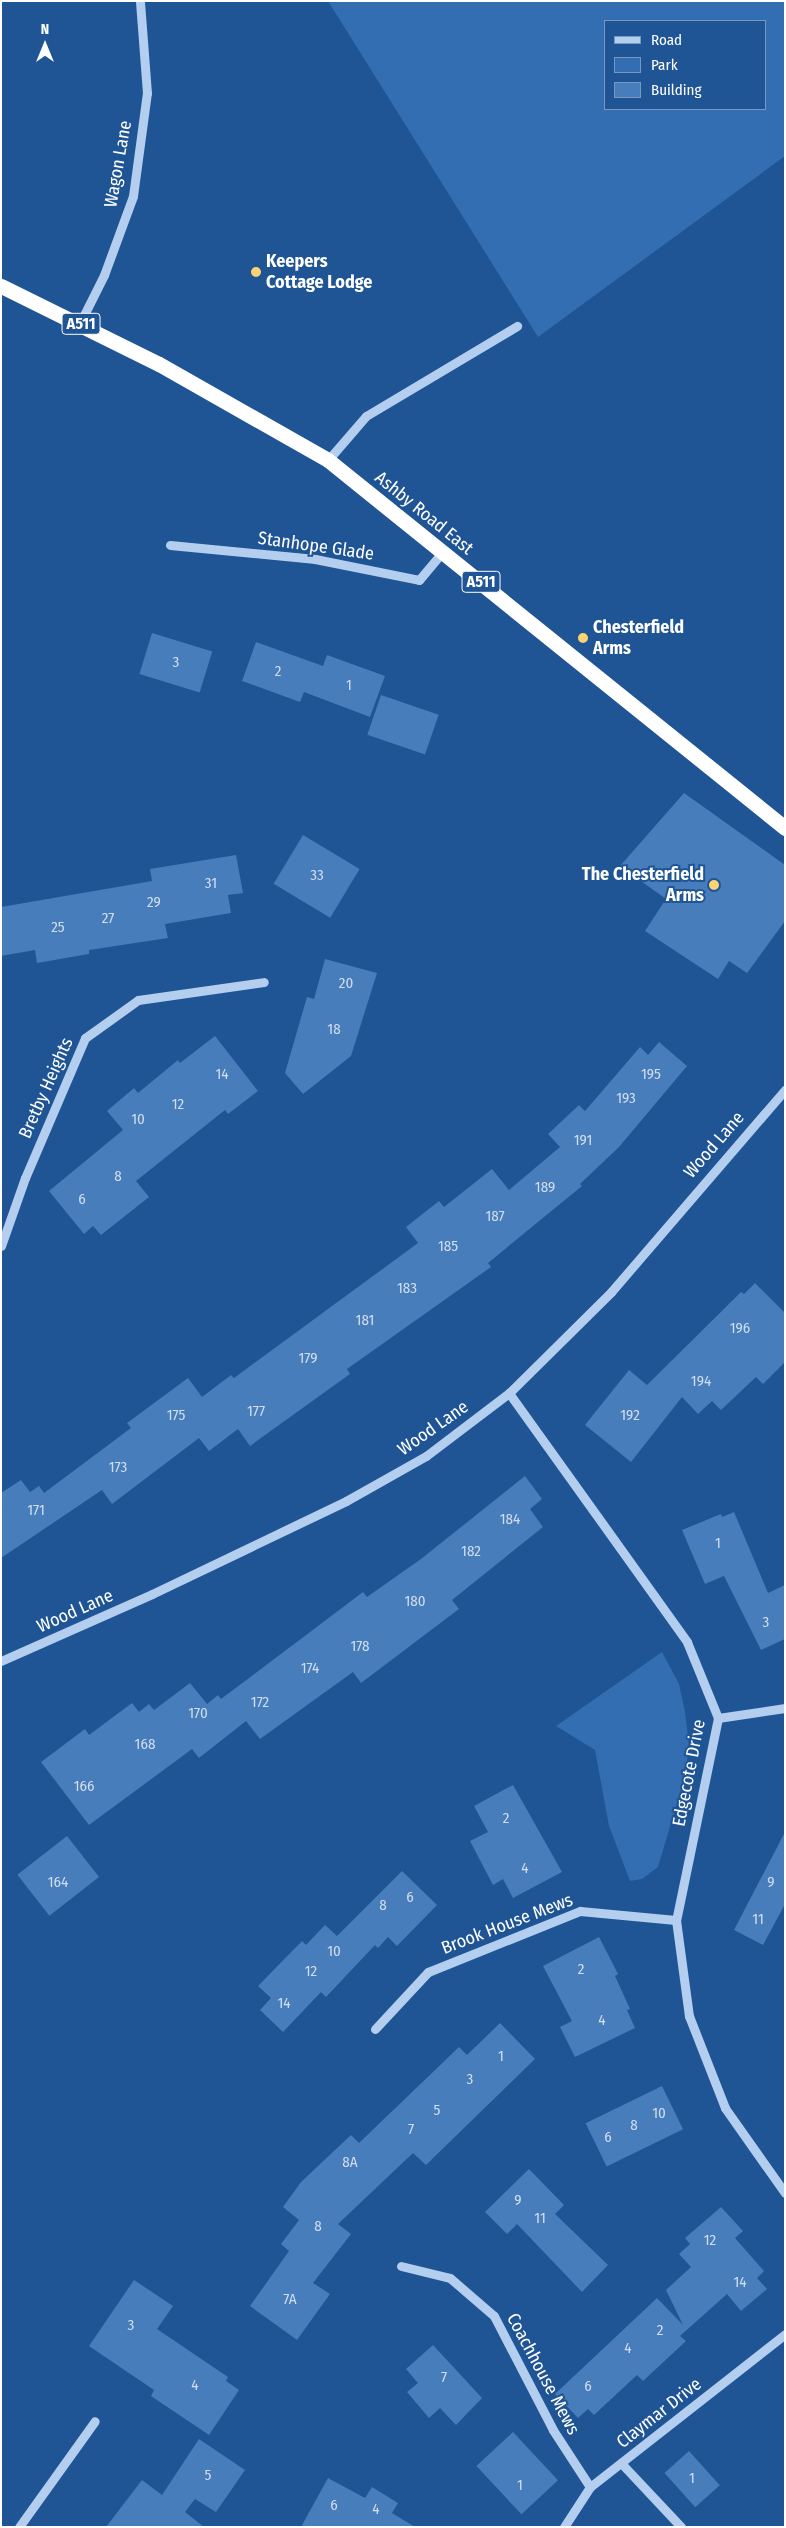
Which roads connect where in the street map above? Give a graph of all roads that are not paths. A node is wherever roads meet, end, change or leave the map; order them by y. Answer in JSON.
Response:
{"nodes":[{"id":1,"x":140,"y":1,"type":"edge"},
{"id":2,"x":1,"y":286,"type":"edge"},
{"id":3,"x":80,"y":323,"type":"junction"},
{"id":4,"x":517,"y":326,"type":"dead end"},
{"id":5,"x":328,"y":460,"type":"junction"},
{"id":6,"x":170,"y":544,"type":"dead end"},
{"id":7,"x":443,"y":551,"type":"junction"},
{"id":8,"x":785,"y":828,"type":"edge"},
{"id":9,"x":264,"y":982,"type":"dead end"},
{"id":10,"x":785,"y":1090,"type":"edge"},
{"id":11,"x":1,"y":1246,"type":"edge"},
{"id":12,"x":509,"y":1393,"type":"junction"},
{"id":13,"x":1,"y":1661,"type":"edge"},
{"id":14,"x":785,"y":1708,"type":"edge"},
{"id":15,"x":718,"y":1718,"type":"junction"},
{"id":16,"x":676,"y":1920,"type":"junction"},
{"id":17,"x":375,"y":2029,"type":"dead end"},
{"id":18,"x":785,"y":2193,"type":"edge"},
{"id":19,"x":401,"y":2266,"type":"dead end"},
{"id":20,"x":785,"y":2334,"type":"edge"},
{"id":21,"x":95,"y":2421,"type":"dead end"},
{"id":22,"x":621,"y":2463,"type":"junction"},
{"id":23,"x":590,"y":2487,"type":"junction"},
{"id":24,"x":19,"y":2527,"type":"edge"},
{"id":25,"x":564,"y":2527,"type":"edge"},
{"id":26,"x":681,"y":2527,"type":"edge"}],
"edges":[{"from":1,"to":3,"type":"street","name":"Wagon Lane"},
{"from":2,"to":3,"type":"highway","name":"Ashby Road East","number":"A511"},
{"from":3,"to":5,"type":"highway","name":"Ashby Road East","number":"A511"},
{"from":4,"to":5,"type":"street"},
{"from":5,"to":7,"type":"highway","name":"Ashby Road East","number":"A511"},
{"from":6,"to":7,"type":"street","name":"Stanhope Glade"},
{"from":7,"to":8,"type":"highway","name":"Ashby Road East","number":"A511"},
{"from":9,"to":11,"type":"street","name":"Bretby Heights"},
{"from":10,"to":12,"type":"street","name":"Wood Lane"},
{"from":12,"to":13,"type":"street","name":"Wood Lane"},
{"from":12,"to":15,"type":"street","name":"Edgecote Drive"},
{"from":14,"to":15,"type":"street"},
{"from":15,"to":16,"type":"street","name":"Edgecote Drive"},
{"from":16,"to":17,"type":"street","name":"Brook House Mews"},
{"from":16,"to":18,"type":"street","name":"Edgecote Drive"},
{"from":19,"to":23,"type":"street","name":"Coachhouse Mews"},
{"from":20,"to":22,"type":"street","name":"Claymar Drive"},
{"from":21,"to":24,"type":"street"},
{"from":22,"to":23,"type":"street","name":"Claymar Drive"},
{"from":22,"to":26,"type":"street"},
{"from":23,"to":25,"type":"street","name":"Claymar Drive"}]}
